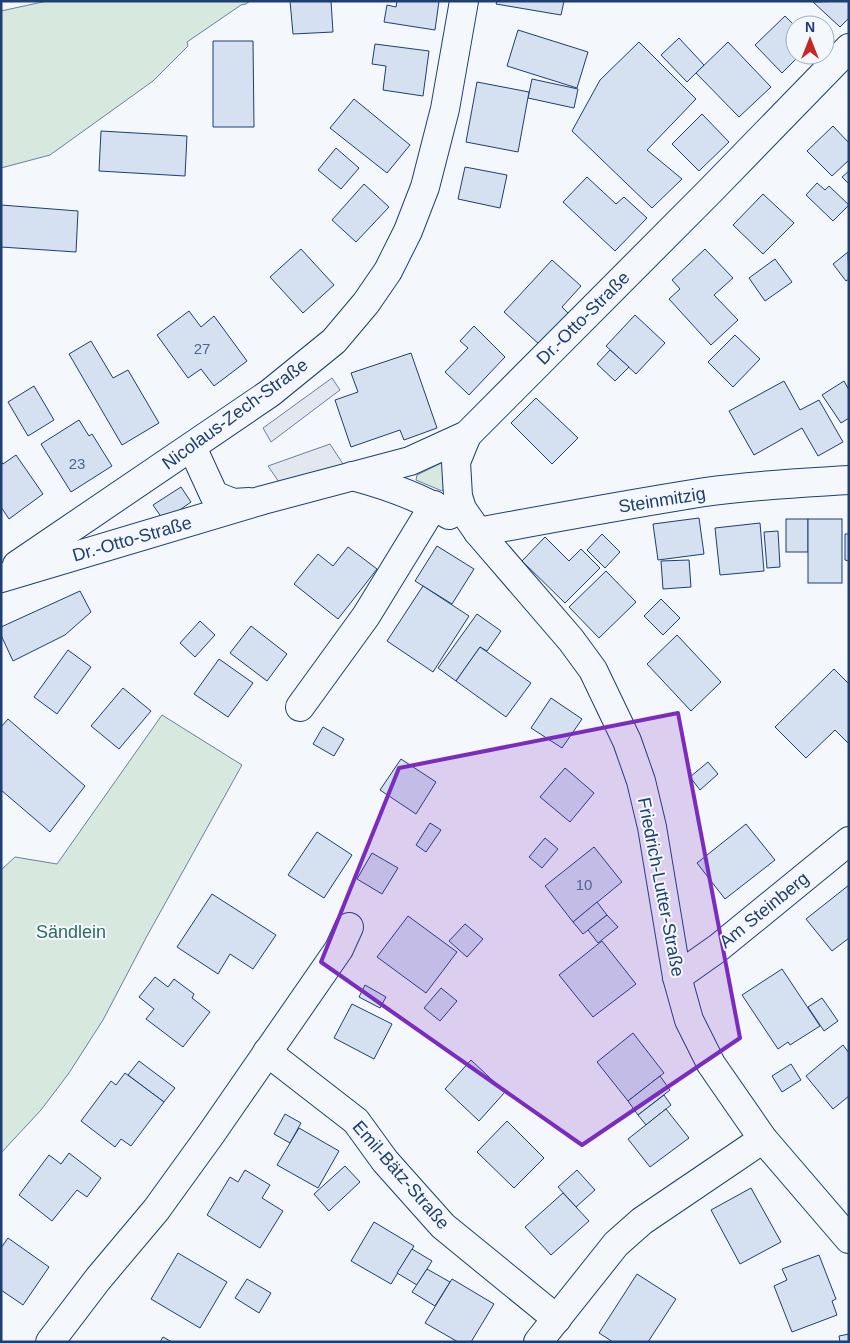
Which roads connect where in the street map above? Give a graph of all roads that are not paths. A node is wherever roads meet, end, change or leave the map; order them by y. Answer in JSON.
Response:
{"nodes":[{"id":1,"x":464,"y":1,"type":"edge"},
{"id":2,"x":849,"y":48,"type":"edge"},
{"id":3,"x":467,"y":435,"type":"junction"},
{"id":4,"x":192,"y":446,"type":"junction"},
{"id":5,"x":352,"y":476,"type":"junction"},
{"id":6,"x":849,"y":480,"type":"edge"},
{"id":7,"x":263,"y":500,"type":"junction"},
{"id":8,"x":434,"y":505,"type":"junction"},
{"id":9,"x":478,"y":532,"type":"junction"},
{"id":10,"x":1,"y":577,"type":"edge"},
{"id":11,"x":300,"y":707,"type":"dead end"},
{"id":12,"x":849,"y":841,"type":"edge"},
{"id":13,"x":349,"y":927,"type":"dead end"},
{"id":14,"x":677,"y":977,"type":"junction"},
{"id":15,"x":268,"y":1052,"type":"junction"},
{"id":16,"x":763,"y":1139,"type":"junction"},
{"id":17,"x":849,"y":1239,"type":"edge"},
{"id":18,"x":557,"y":1319,"type":"junction"},
{"id":19,"x":50,"y":1342,"type":"edge"},
{"id":20,"x":538,"y":1342,"type":"edge"}],
"edges":[{"from":1,"to":4,"type":"street","name":"Nicolaus-Zech-Straße"},
{"from":2,"to":3,"type":"street","name":"Dr.-Otto-Straße"},
{"from":3,"to":5,"type":"street","name":"Dr.-Otto-Straße"},
{"from":3,"to":9,"type":"street","name":"Friedrich-Lutter-Straße"},
{"from":4,"to":7,"type":"street","name":"Dr.-Otto-Straße"},
{"from":4,"to":10,"type":"street","name":"Nicolaus-Zech-Straße"},
{"from":5,"to":7,"type":"street","name":"Dr.-Otto-Straße"},
{"from":5,"to":8,"type":"street","name":"Friedrich-Lutter-Straße"},
{"from":6,"to":9,"type":"street","name":"Steinmitzig"},
{"from":7,"to":10,"type":"street","name":"Dr.-Otto-Straße"},
{"from":8,"to":9,"type":"street","name":"Friedrich-Lutter-Straße"},
{"from":8,"to":11,"type":"street"},
{"from":9,"to":14,"type":"street","name":"Friedrich-Lutter-Straße"},
{"from":12,"to":14,"type":"street","name":"Am Steinberg"},
{"from":13,"to":15,"type":"street"},
{"from":14,"to":16,"type":"street","name":"Friedrich-Lutter-Straße"},
{"from":15,"to":18,"type":"street","name":"Emil-Bätz-Straße"},
{"from":15,"to":19,"type":"street"},
{"from":16,"to":17,"type":"street","name":"Friedrich-Lutter-Straße"},
{"from":16,"to":18,"type":"street"},
{"from":18,"to":20,"type":"street"}]}
